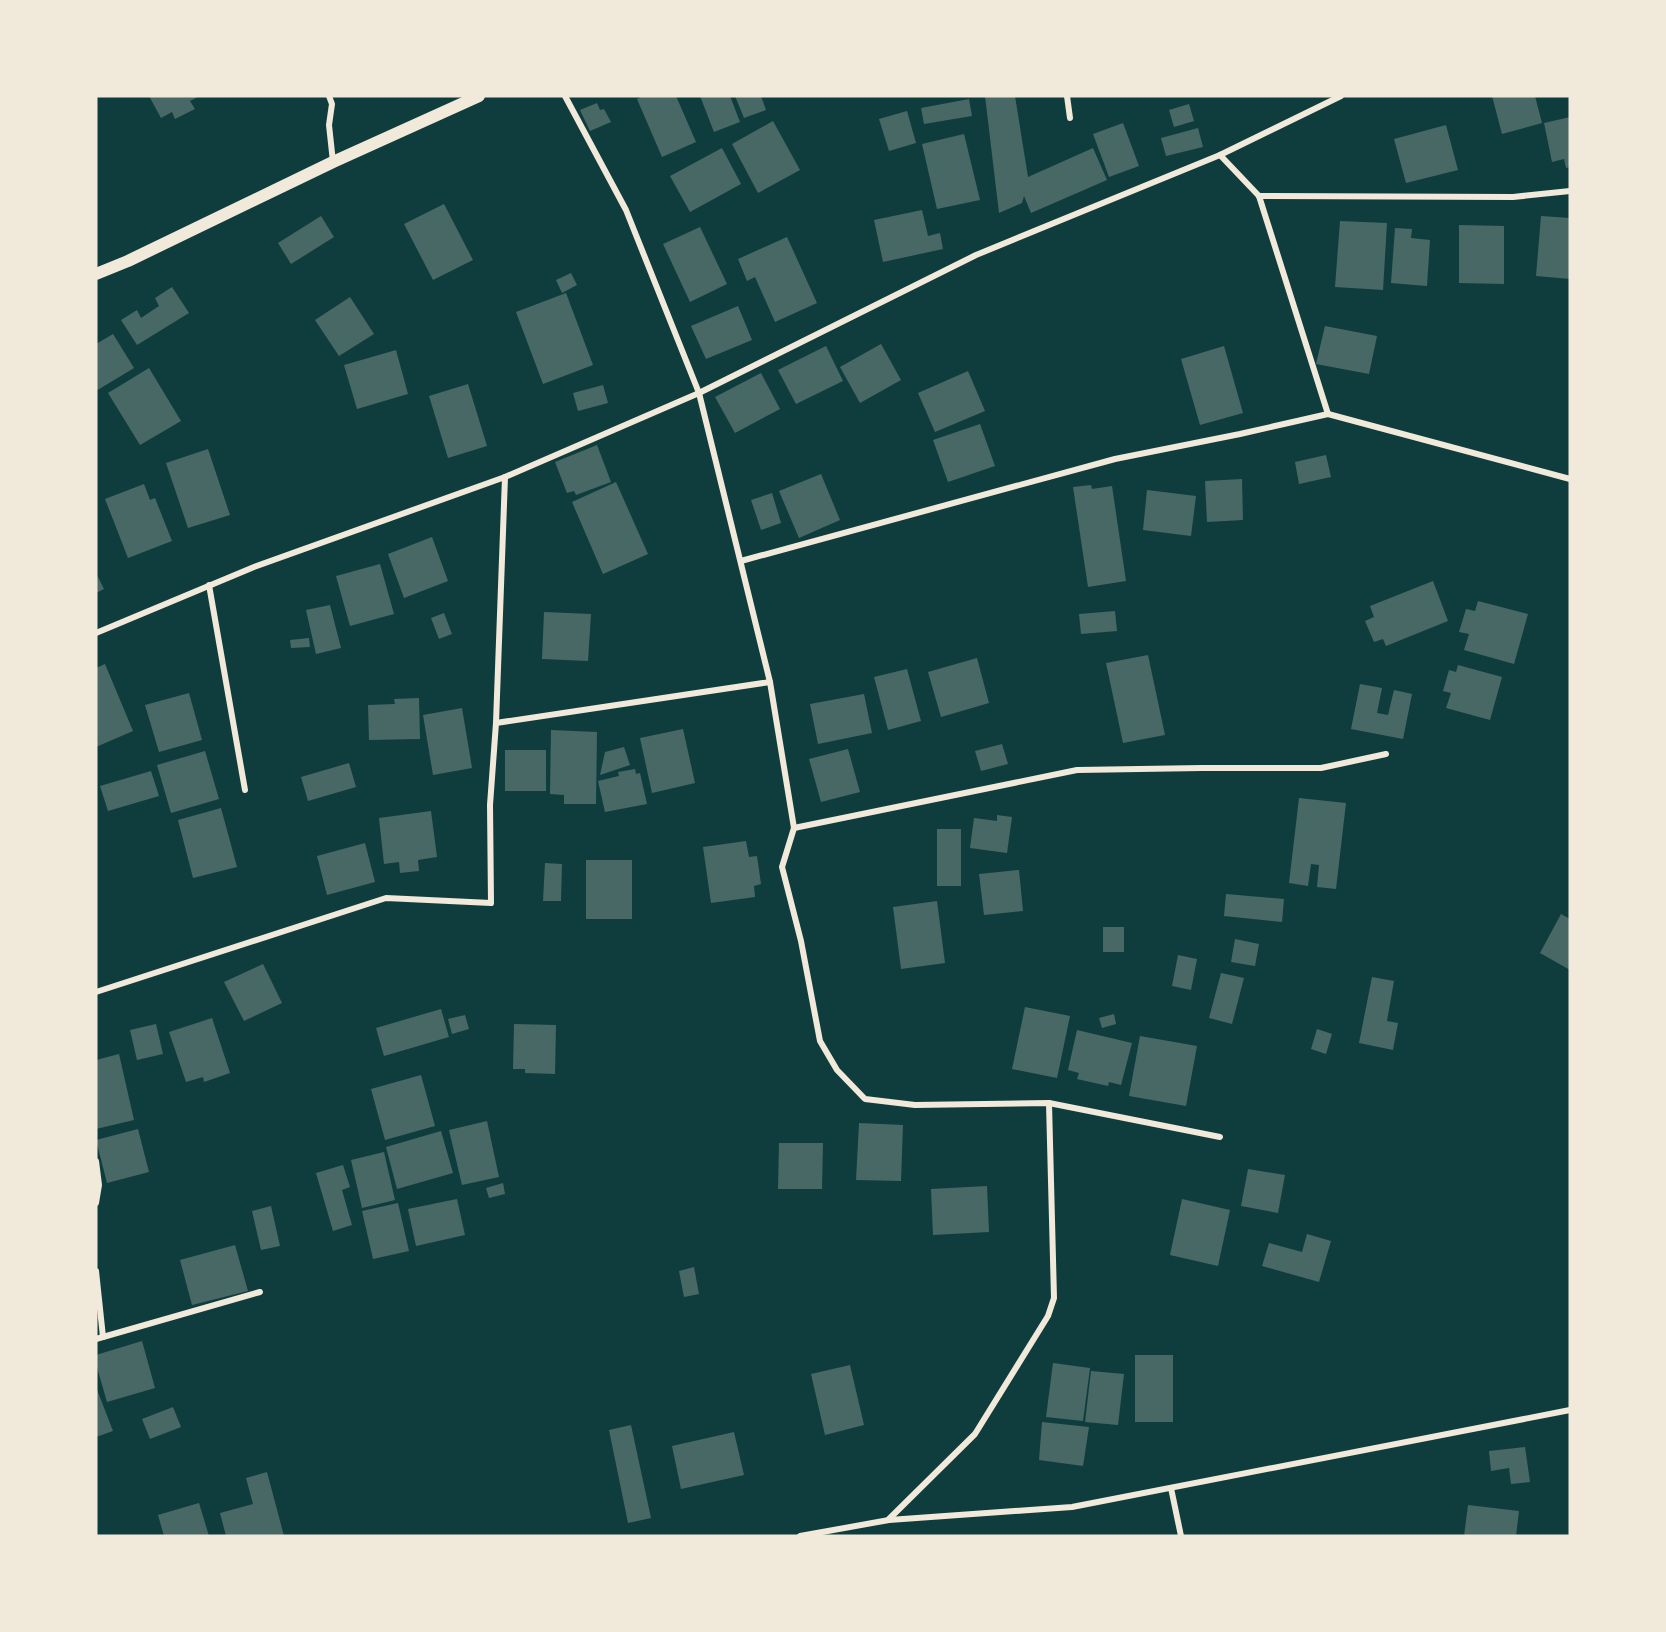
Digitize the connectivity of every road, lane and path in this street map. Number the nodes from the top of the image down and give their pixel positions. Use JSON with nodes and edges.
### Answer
{"nodes":[{"id":1,"x":329,"y":96,"type":"edge"},
{"id":2,"x":479,"y":96,"type":"edge"},
{"id":3,"x":566,"y":96,"type":"edge"},
{"id":4,"x":1067,"y":96,"type":"edge"},
{"id":5,"x":1341,"y":96,"type":"edge"},
{"id":6,"x":1070,"y":118,"type":"dead end"},
{"id":7,"x":1220,"y":155,"type":"junction"},
{"id":8,"x":333,"y":162,"type":"junction"},
{"id":9,"x":1570,"y":191,"type":"edge"},
{"id":10,"x":1258,"y":196,"type":"junction"},
{"id":11,"x":96,"y":274,"type":"edge"},
{"id":12,"x":699,"y":393,"type":"junction"},
{"id":13,"x":1328,"y":414,"type":"junction"},
{"id":14,"x":505,"y":477,"type":"junction"},
{"id":15,"x":1570,"y":479,"type":"edge"},
{"id":16,"x":741,"y":561,"type":"junction"},
{"id":17,"x":209,"y":585,"type":"junction"},
{"id":18,"x":96,"y":633,"type":"edge"},
{"id":19,"x":770,"y":682,"type":"junction"},
{"id":20,"x":496,"y":723,"type":"junction"},
{"id":21,"x":1386,"y":754,"type":"dead end"},
{"id":22,"x":245,"y":790,"type":"dead end"},
{"id":23,"x":794,"y":828,"type":"junction"},
{"id":24,"x":96,"y":992,"type":"edge"},
{"id":25,"x":1049,"y":1103,"type":"junction"},
{"id":26,"x":1220,"y":1137,"type":"dead end"},
{"id":27,"x":96,"y":1161,"type":"edge"},
{"id":28,"x":96,"y":1203,"type":"edge"},
{"id":29,"x":96,"y":1271,"type":"edge"},
{"id":30,"x":260,"y":1292,"type":"dead end"},
{"id":31,"x":100,"y":1337,"type":"edge"},
{"id":32,"x":1570,"y":1410,"type":"edge"},
{"id":33,"x":1171,"y":1488,"type":"junction"},
{"id":34,"x":889,"y":1520,"type":"junction"},
{"id":35,"x":800,"y":1536,"type":"edge"},
{"id":36,"x":1181,"y":1536,"type":"edge"}],
"edges":[{"from":1,"to":8,"type":"street"},
{"from":2,"to":8,"type":"main road"},
{"from":3,"to":12,"type":"street"},
{"from":4,"to":6,"type":"street"},
{"from":5,"to":7,"type":"street"},
{"from":7,"to":10,"type":"street"},
{"from":7,"to":12,"type":"street"},
{"from":8,"to":11,"type":"main road"},
{"from":9,"to":10,"type":"street"},
{"from":10,"to":13,"type":"street"},
{"from":12,"to":14,"type":"street"},
{"from":12,"to":16,"type":"street"},
{"from":13,"to":15,"type":"street"},
{"from":13,"to":16,"type":"street"},
{"from":14,"to":17,"type":"street"},
{"from":14,"to":20,"type":"street"},
{"from":16,"to":19,"type":"street"},
{"from":17,"to":18,"type":"street"},
{"from":17,"to":22,"type":"street"},
{"from":19,"to":20,"type":"street"},
{"from":19,"to":23,"type":"street"},
{"from":20,"to":24,"type":"street"},
{"from":21,"to":23,"type":"street"},
{"from":23,"to":25,"type":"street"},
{"from":25,"to":26,"type":"street"},
{"from":25,"to":34,"type":"street"},
{"from":27,"to":28,"type":"street"},
{"from":29,"to":31,"type":"street"},
{"from":30,"to":31,"type":"street"},
{"from":32,"to":33,"type":"street"},
{"from":33,"to":34,"type":"street"},
{"from":33,"to":36,"type":"street"},
{"from":34,"to":35,"type":"street"}]}
